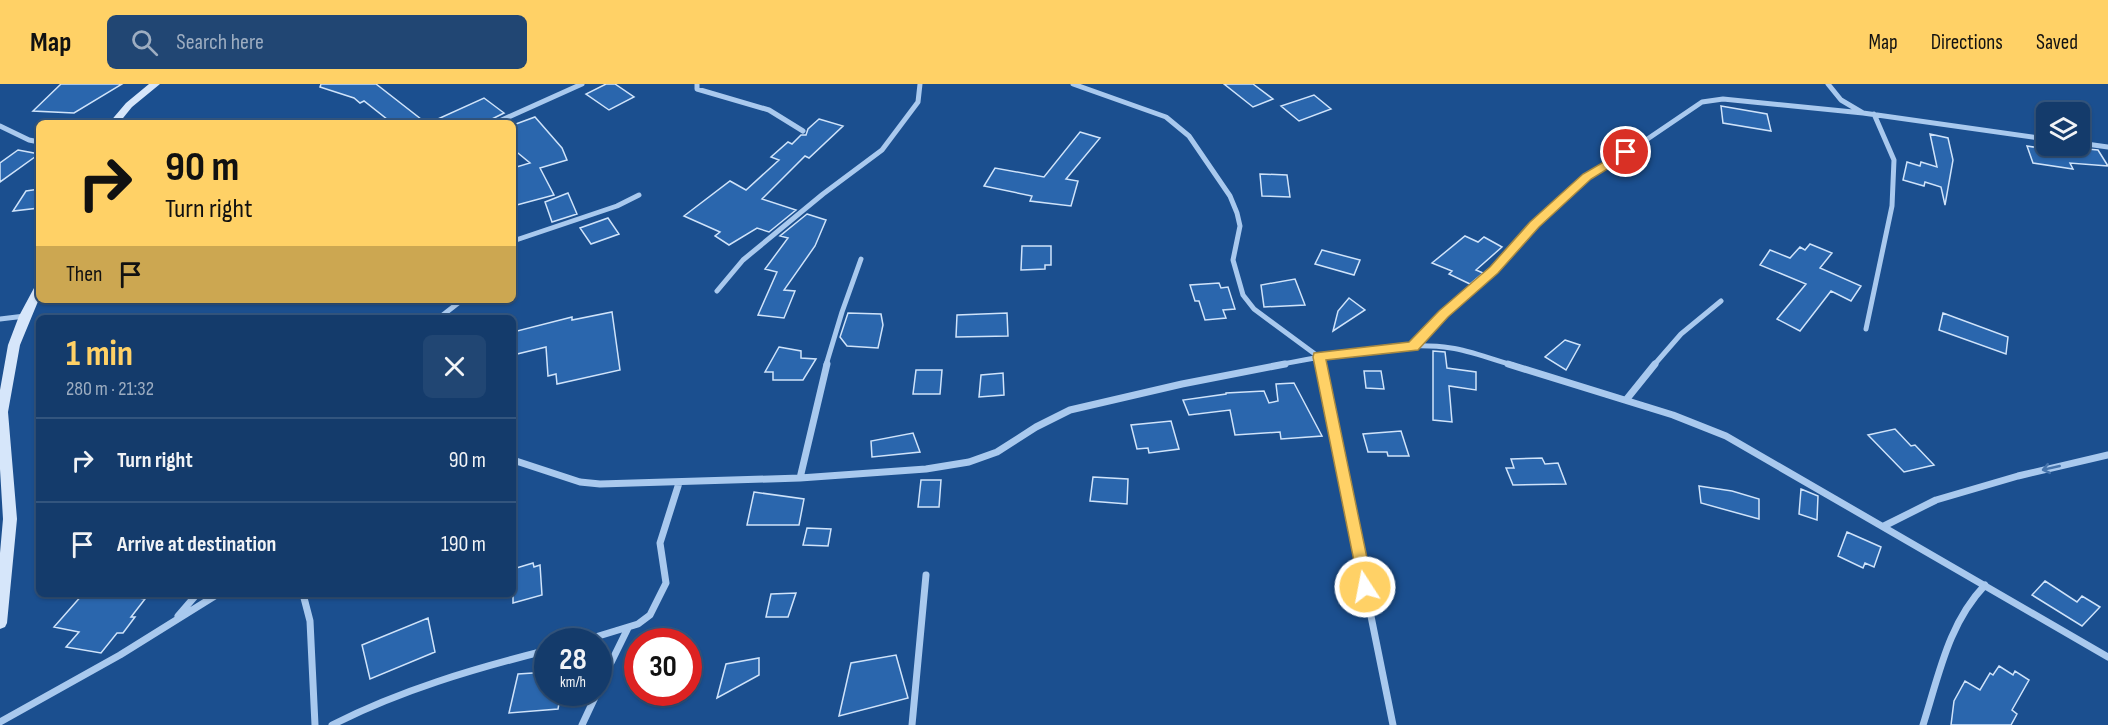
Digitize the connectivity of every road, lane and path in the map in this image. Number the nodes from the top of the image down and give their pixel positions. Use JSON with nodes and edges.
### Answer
{"nodes":[{"id":1,"x":155,"y":84,"type":"edge"},
{"id":2,"x":582,"y":84,"type":"edge"},
{"id":3,"x":697,"y":84,"type":"edge"},
{"id":4,"x":920,"y":84,"type":"edge"},
{"id":5,"x":1073,"y":84,"type":"edge"},
{"id":6,"x":1828,"y":84,"type":"edge"},
{"id":7,"x":1863,"y":113,"type":"junction"},
{"id":8,"x":1874,"y":114,"type":"junction"},
{"id":9,"x":116,"y":120,"type":"edge"},
{"id":10,"x":502,"y":120,"type":"edge"},
{"id":11,"x":0,"y":126,"type":"edge"},
{"id":12,"x":803,"y":131,"type":"dead end"},
{"id":13,"x":2036,"y":138,"type":"edge"},
{"id":14,"x":36,"y":141,"type":"edge"},
{"id":15,"x":2090,"y":145,"type":"edge"},
{"id":16,"x":2108,"y":147,"type":"edge"},
{"id":17,"x":639,"y":195,"type":"dead end"},
{"id":18,"x":516,"y":240,"type":"edge"},
{"id":19,"x":861,"y":259,"type":"dead end"},
{"id":20,"x":717,"y":291,"type":"dead end"},
{"id":21,"x":36,"y":294,"type":"edge"},
{"id":22,"x":1720,"y":301,"type":"dead end"},
{"id":23,"x":458,"y":303,"type":"edge"},
{"id":24,"x":443,"y":315,"type":"edge"},
{"id":25,"x":25,"y":316,"type":"junction"},
{"id":26,"x":0,"y":319,"type":"edge"},
{"id":27,"x":1866,"y":329,"type":"dead end"},
{"id":28,"x":1413,"y":346,"type":"junction"},
{"id":29,"x":1319,"y":357,"type":"junction"},
{"id":30,"x":1626,"y":400,"type":"junction"},
{"id":31,"x":1,"y":412,"type":"edge"},
{"id":32,"x":2108,"y":455,"type":"edge"},
{"id":33,"x":516,"y":461,"type":"edge"},
{"id":34,"x":800,"y":478,"type":"junction"},
{"id":35,"x":679,"y":483,"type":"junction"},
{"id":36,"x":1884,"y":526,"type":"junction"},
{"id":37,"x":4,"y":545,"type":"edge"},
{"id":38,"x":926,"y":575,"type":"dead end"},
{"id":39,"x":1985,"y":585,"type":"junction"},
{"id":40,"x":194,"y":597,"type":"edge"},
{"id":41,"x":213,"y":597,"type":"edge"},
{"id":42,"x":304,"y":597,"type":"edge"},
{"id":43,"x":173,"y":622,"type":"junction"},
{"id":44,"x":0,"y":623,"type":"edge"},
{"id":45,"x":628,"y":628,"type":"edge"},
{"id":46,"x":624,"y":636,"type":"edge"},
{"id":47,"x":534,"y":654,"type":"edge"},
{"id":48,"x":2108,"y":657,"type":"edge"},
{"id":49,"x":612,"y":662,"type":"edge"},
{"id":50,"x":591,"y":706,"type":"edge"},
{"id":51,"x":0,"y":722,"type":"edge"},
{"id":52,"x":315,"y":725,"type":"edge"},
{"id":53,"x":332,"y":725,"type":"edge"},
{"id":54,"x":582,"y":725,"type":"edge"},
{"id":55,"x":912,"y":725,"type":"edge"},
{"id":56,"x":1393,"y":725,"type":"edge"},
{"id":57,"x":1923,"y":725,"type":"edge"}],
"edges":[{"from":1,"to":9,"type":"street"},
{"from":2,"to":10,"type":"street"},
{"from":3,"to":12,"type":"street"},
{"from":4,"to":20,"type":"street"},
{"from":5,"to":29,"type":"street"},
{"from":6,"to":7,"type":"street"},
{"from":7,"to":8,"type":"street"},
{"from":7,"to":28,"type":"street"},
{"from":8,"to":13,"type":"street"},
{"from":8,"to":27,"type":"street"},
{"from":11,"to":14,"type":"street"},
{"from":15,"to":16,"type":"street"},
{"from":17,"to":18,"type":"street"},
{"from":19,"to":34,"type":"street"},
{"from":21,"to":25,"type":"street"},
{"from":22,"to":30,"type":"street"},
{"from":23,"to":24,"type":"street"},
{"from":25,"to":26,"type":"street"},
{"from":25,"to":31,"type":"street"},
{"from":28,"to":29,"type":"street"},
{"from":28,"to":30,"type":"street"},
{"from":29,"to":34,"type":"street"},
{"from":29,"to":56,"type":"street"},
{"from":30,"to":36,"type":"street"},
{"from":31,"to":37,"type":"street"},
{"from":32,"to":36,"type":"street","one_way":true},
{"from":33,"to":35,"type":"street"},
{"from":34,"to":35,"type":"street"},
{"from":35,"to":45,"type":"street"},
{"from":36,"to":39,"type":"street"},
{"from":37,"to":44,"type":"street"},
{"from":38,"to":55,"type":"street"},
{"from":39,"to":48,"type":"street"},
{"from":39,"to":57,"type":"street"},
{"from":40,"to":43,"type":"street"},
{"from":41,"to":43,"type":"street"},
{"from":42,"to":52,"type":"street"},
{"from":43,"to":51,"type":"street"},
{"from":46,"to":49,"type":"street"},
{"from":47,"to":53,"type":"street"},
{"from":50,"to":54,"type":"street"}]}
